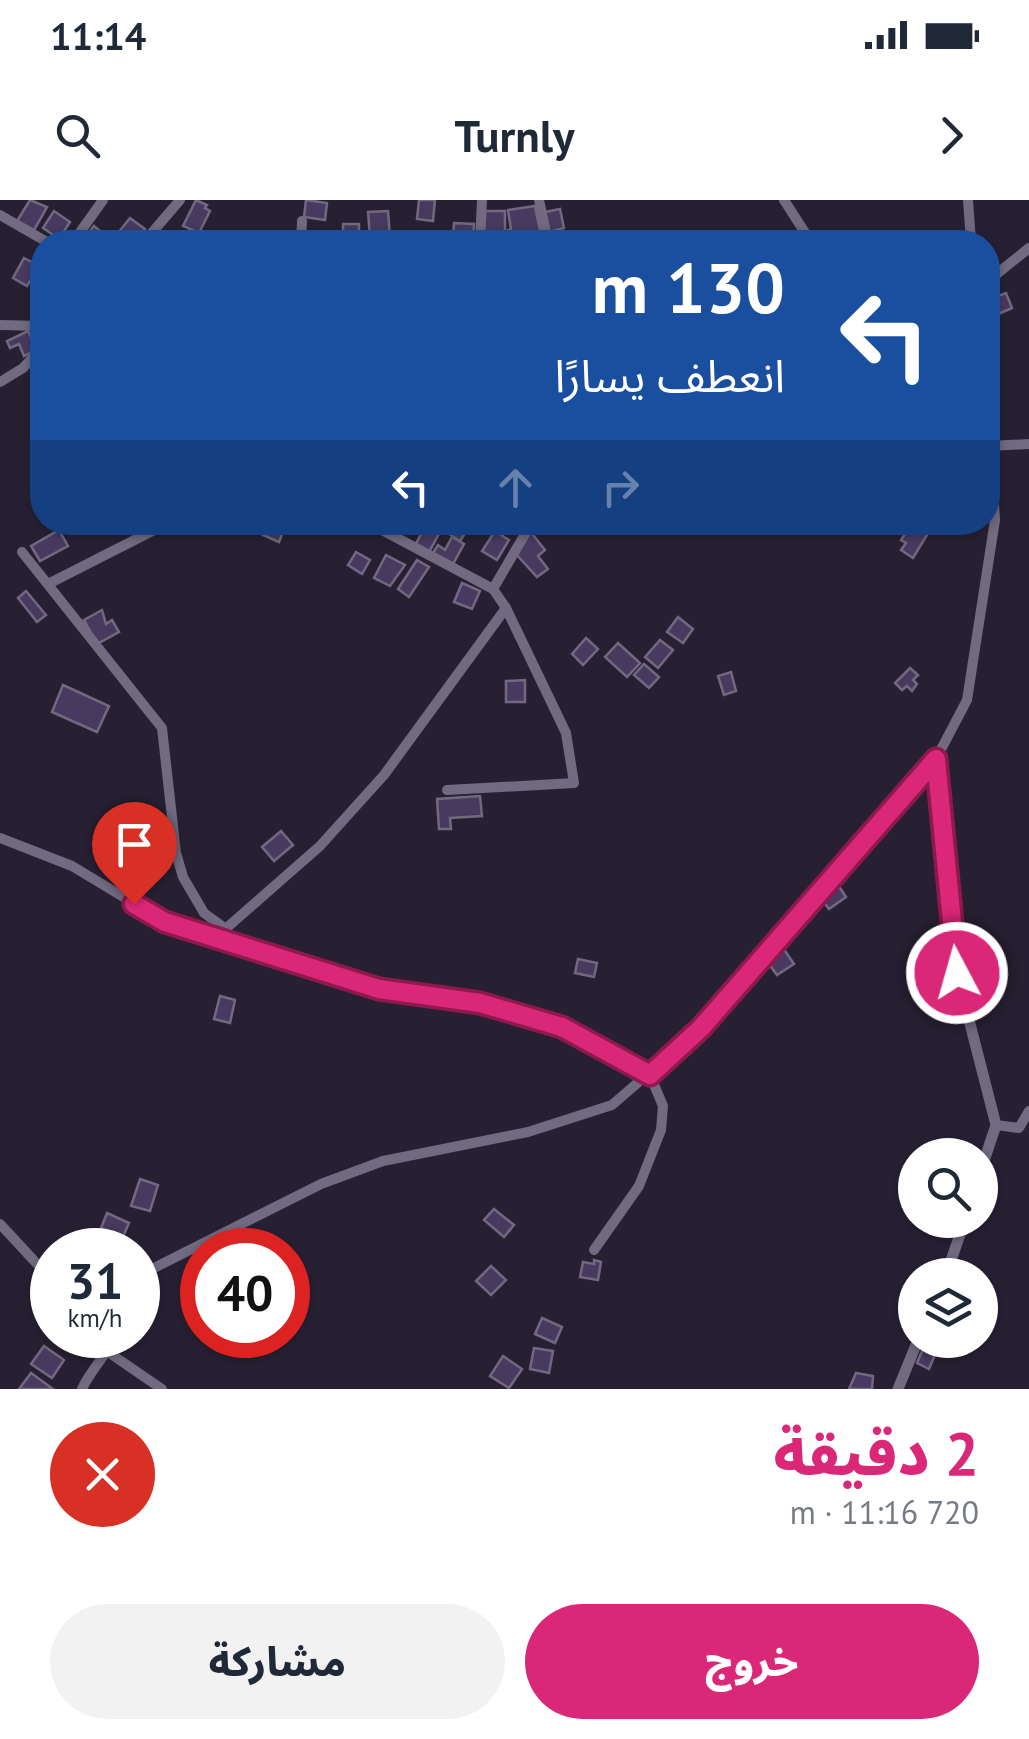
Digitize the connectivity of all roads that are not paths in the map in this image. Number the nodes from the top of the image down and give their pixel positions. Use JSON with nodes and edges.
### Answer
{"nodes":[{"id":1,"x":103,"y":200,"type":"edge"},
{"id":2,"x":180,"y":200,"type":"edge"},
{"id":3,"x":482,"y":200,"type":"edge"},
{"id":4,"x":539,"y":200,"type":"edge"},
{"id":5,"x":784,"y":200,"type":"edge"},
{"id":6,"x":968,"y":200,"type":"edge"},
{"id":7,"x":0,"y":215,"type":"edge"},
{"id":8,"x":302,"y":221,"type":"dead end"},
{"id":9,"x":82,"y":230,"type":"edge"},
{"id":10,"x":154,"y":230,"type":"edge"},
{"id":11,"x":302,"y":230,"type":"edge"},
{"id":12,"x":481,"y":230,"type":"edge"},
{"id":13,"x":545,"y":230,"type":"edge"},
{"id":14,"x":803,"y":230,"type":"edge"},
{"id":15,"x":970,"y":230,"type":"edge"},
{"id":16,"x":30,"y":232,"type":"edge"},
{"id":17,"x":1029,"y":248,"type":"edge"},
{"id":18,"x":1000,"y":271,"type":"edge"},
{"id":19,"x":0,"y":325,"type":"edge"},
{"id":20,"x":30,"y":326,"type":"edge"},
{"id":21,"x":30,"y":361,"type":"edge"},
{"id":22,"x":0,"y":382,"type":"edge"},
{"id":23,"x":1029,"y":444,"type":"edge"},
{"id":24,"x":1000,"y":445,"type":"edge"},
{"id":25,"x":144,"y":535,"type":"edge"},
{"id":26,"x":391,"y":535,"type":"edge"},
{"id":27,"x":524,"y":535,"type":"edge"},
{"id":28,"x":994,"y":535,"type":"edge"},
{"id":29,"x":22,"y":552,"type":"dead end"},
{"id":30,"x":48,"y":584,"type":"junction"},
{"id":31,"x":492,"y":589,"type":"junction"},
{"id":32,"x":506,"y":608,"type":"junction"},
{"id":33,"x":936,"y":759,"type":"junction"},
{"id":34,"x":446,"y":790,"type":"dead end"},
{"id":35,"x":0,"y":838,"type":"edge"},
{"id":36,"x":226,"y":928,"type":"junction"},
{"id":37,"x":214,"y":938,"type":"junction"},
{"id":38,"x":650,"y":1075,"type":"junction"},
{"id":39,"x":1029,"y":1110,"type":"edge"},
{"id":40,"x":996,"y":1125,"type":"junction"},
{"id":41,"x":992,"y":1138,"type":"edge"},
{"id":42,"x":0,"y":1224,"type":"edge"},
{"id":43,"x":594,"y":1250,"type":"dead end"},
{"id":44,"x":30,"y":1256,"type":"edge"},
{"id":45,"x":160,"y":1265,"type":"edge"},
{"id":46,"x":103,"y":1358,"type":"edge"},
{"id":47,"x":117,"y":1358,"type":"edge"},
{"id":48,"x":911,"y":1358,"type":"edge"},
{"id":49,"x":82,"y":1389,"type":"edge"},
{"id":50,"x":162,"y":1389,"type":"edge"},
{"id":51,"x":898,"y":1389,"type":"edge"}],
"edges":[{"from":1,"to":9,"type":"street"},
{"from":2,"to":10,"type":"street"},
{"from":3,"to":12,"type":"street"},
{"from":4,"to":13,"type":"street"},
{"from":5,"to":14,"type":"street"},
{"from":6,"to":15,"type":"street"},
{"from":7,"to":16,"type":"street"},
{"from":8,"to":11,"type":"street"},
{"from":17,"to":18,"type":"street"},
{"from":19,"to":20,"type":"street"},
{"from":21,"to":22,"type":"street"},
{"from":23,"to":24,"type":"street"},
{"from":25,"to":30,"type":"street"},
{"from":26,"to":31,"type":"street"},
{"from":27,"to":31,"type":"street"},
{"from":28,"to":33,"type":"street"},
{"from":29,"to":30,"type":"street"},
{"from":30,"to":36,"type":"street"},
{"from":31,"to":32,"type":"street"},
{"from":32,"to":34,"type":"street"},
{"from":32,"to":36,"type":"street"},
{"from":33,"to":38,"type":"street"},
{"from":33,"to":40,"type":"street"},
{"from":35,"to":37,"type":"street"},
{"from":36,"to":37,"type":"street"},
{"from":37,"to":38,"type":"street"},
{"from":38,"to":43,"type":"street"},
{"from":38,"to":45,"type":"street"},
{"from":39,"to":40,"type":"street"},
{"from":40,"to":41,"type":"street"},
{"from":42,"to":44,"type":"street"},
{"from":46,"to":49,"type":"street"},
{"from":47,"to":50,"type":"street"},
{"from":48,"to":51,"type":"street"}]}
